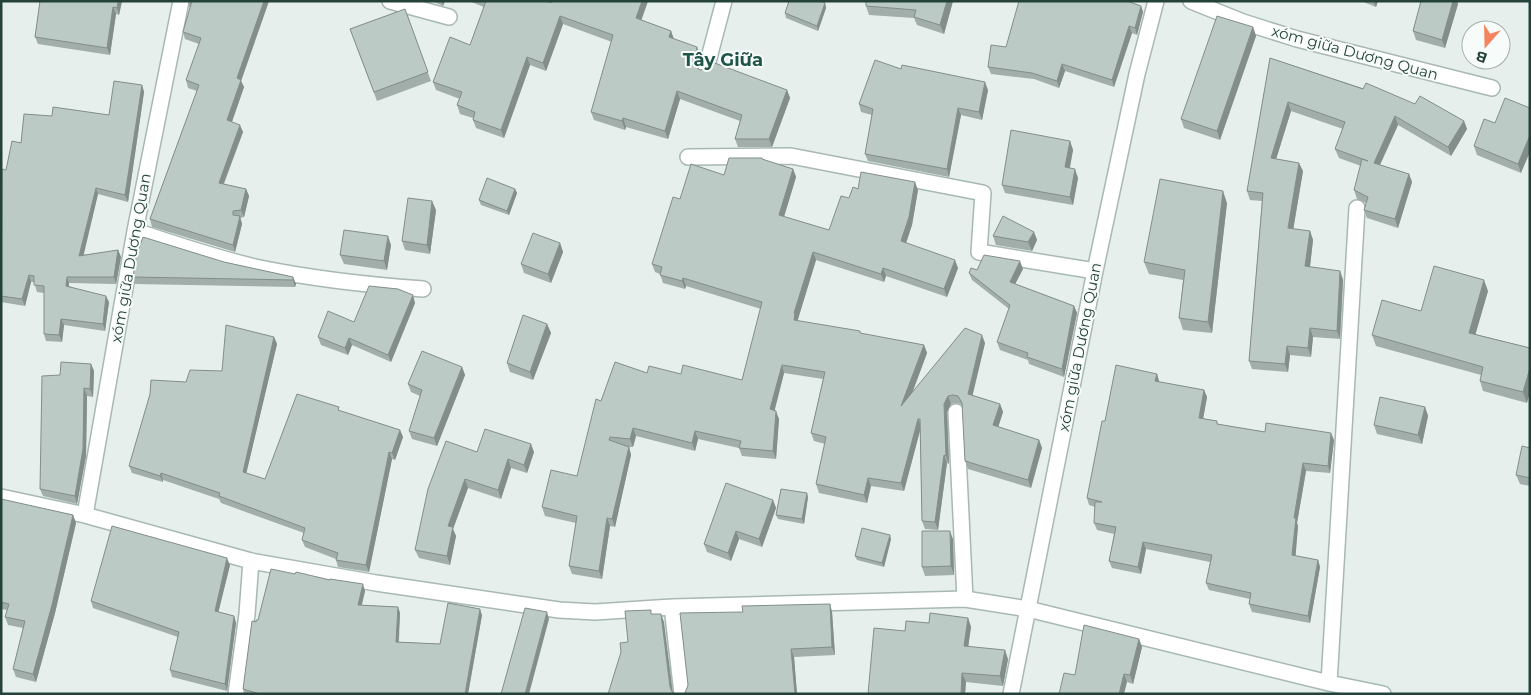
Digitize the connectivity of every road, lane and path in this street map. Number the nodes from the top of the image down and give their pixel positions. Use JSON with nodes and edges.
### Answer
{"nodes":[{"id":1,"x":181,"y":1,"type":"edge"},
{"id":2,"x":390,"y":1,"type":"edge"},
{"id":3,"x":724,"y":1,"type":"edge"},
{"id":4,"x":1156,"y":1,"type":"edge"},
{"id":5,"x":1191,"y":1,"type":"edge"},
{"id":6,"x":449,"y":17,"type":"dead end"},
{"id":7,"x":706,"y":69,"type":"edge"},
{"id":8,"x":1492,"y":88,"type":"dead end"},
{"id":9,"x":688,"y":157,"type":"dead end"},
{"id":10,"x":1357,"y":208,"type":"dead end"},
{"id":11,"x":135,"y":231,"type":"junction"},
{"id":12,"x":1095,"y":271,"type":"junction"},
{"id":13,"x":423,"y":289,"type":"dead end"},
{"id":14,"x":956,"y":412,"type":"dead end"},
{"id":15,"x":1,"y":497,"type":"edge"},
{"id":16,"x":86,"y":515,"type":"junction"},
{"id":17,"x":251,"y":561,"type":"junction"},
{"id":18,"x":964,"y":599,"type":"junction"},
{"id":19,"x":672,"y":607,"type":"junction"},
{"id":20,"x":1028,"y":609,"type":"junction"},
{"id":21,"x":1329,"y":683,"type":"junction"},
{"id":22,"x":236,"y":694,"type":"edge"},
{"id":23,"x":682,"y":694,"type":"edge"},
{"id":24,"x":1011,"y":694,"type":"edge"},
{"id":25,"x":1383,"y":694,"type":"edge"}],
"edges":[{"from":1,"to":11,"type":"street","name":"xóm giữa Dương Quan"},
{"from":2,"to":6,"type":"street"},
{"from":3,"to":7,"type":"street"},
{"from":4,"to":12,"type":"street","name":"xóm giữa Dương Quan"},
{"from":5,"to":8,"type":"street","name":"xóm giữa Dương Quan"},
{"from":9,"to":12,"type":"street"},
{"from":10,"to":21,"type":"street"},
{"from":11,"to":13,"type":"street"},
{"from":11,"to":16,"type":"street","name":"xóm giữa Dương Quan"},
{"from":12,"to":20,"type":"street","name":"xóm giữa Dương Quan"},
{"from":14,"to":18,"type":"street"},
{"from":15,"to":16,"type":"street"},
{"from":16,"to":17,"type":"street"},
{"from":17,"to":19,"type":"street"},
{"from":17,"to":22,"type":"street"},
{"from":18,"to":19,"type":"street"},
{"from":18,"to":20,"type":"street"},
{"from":19,"to":23,"type":"street"},
{"from":20,"to":21,"type":"street"},
{"from":20,"to":24,"type":"street","name":"xóm giữa Dương Quan"},
{"from":21,"to":25,"type":"street"}]}
